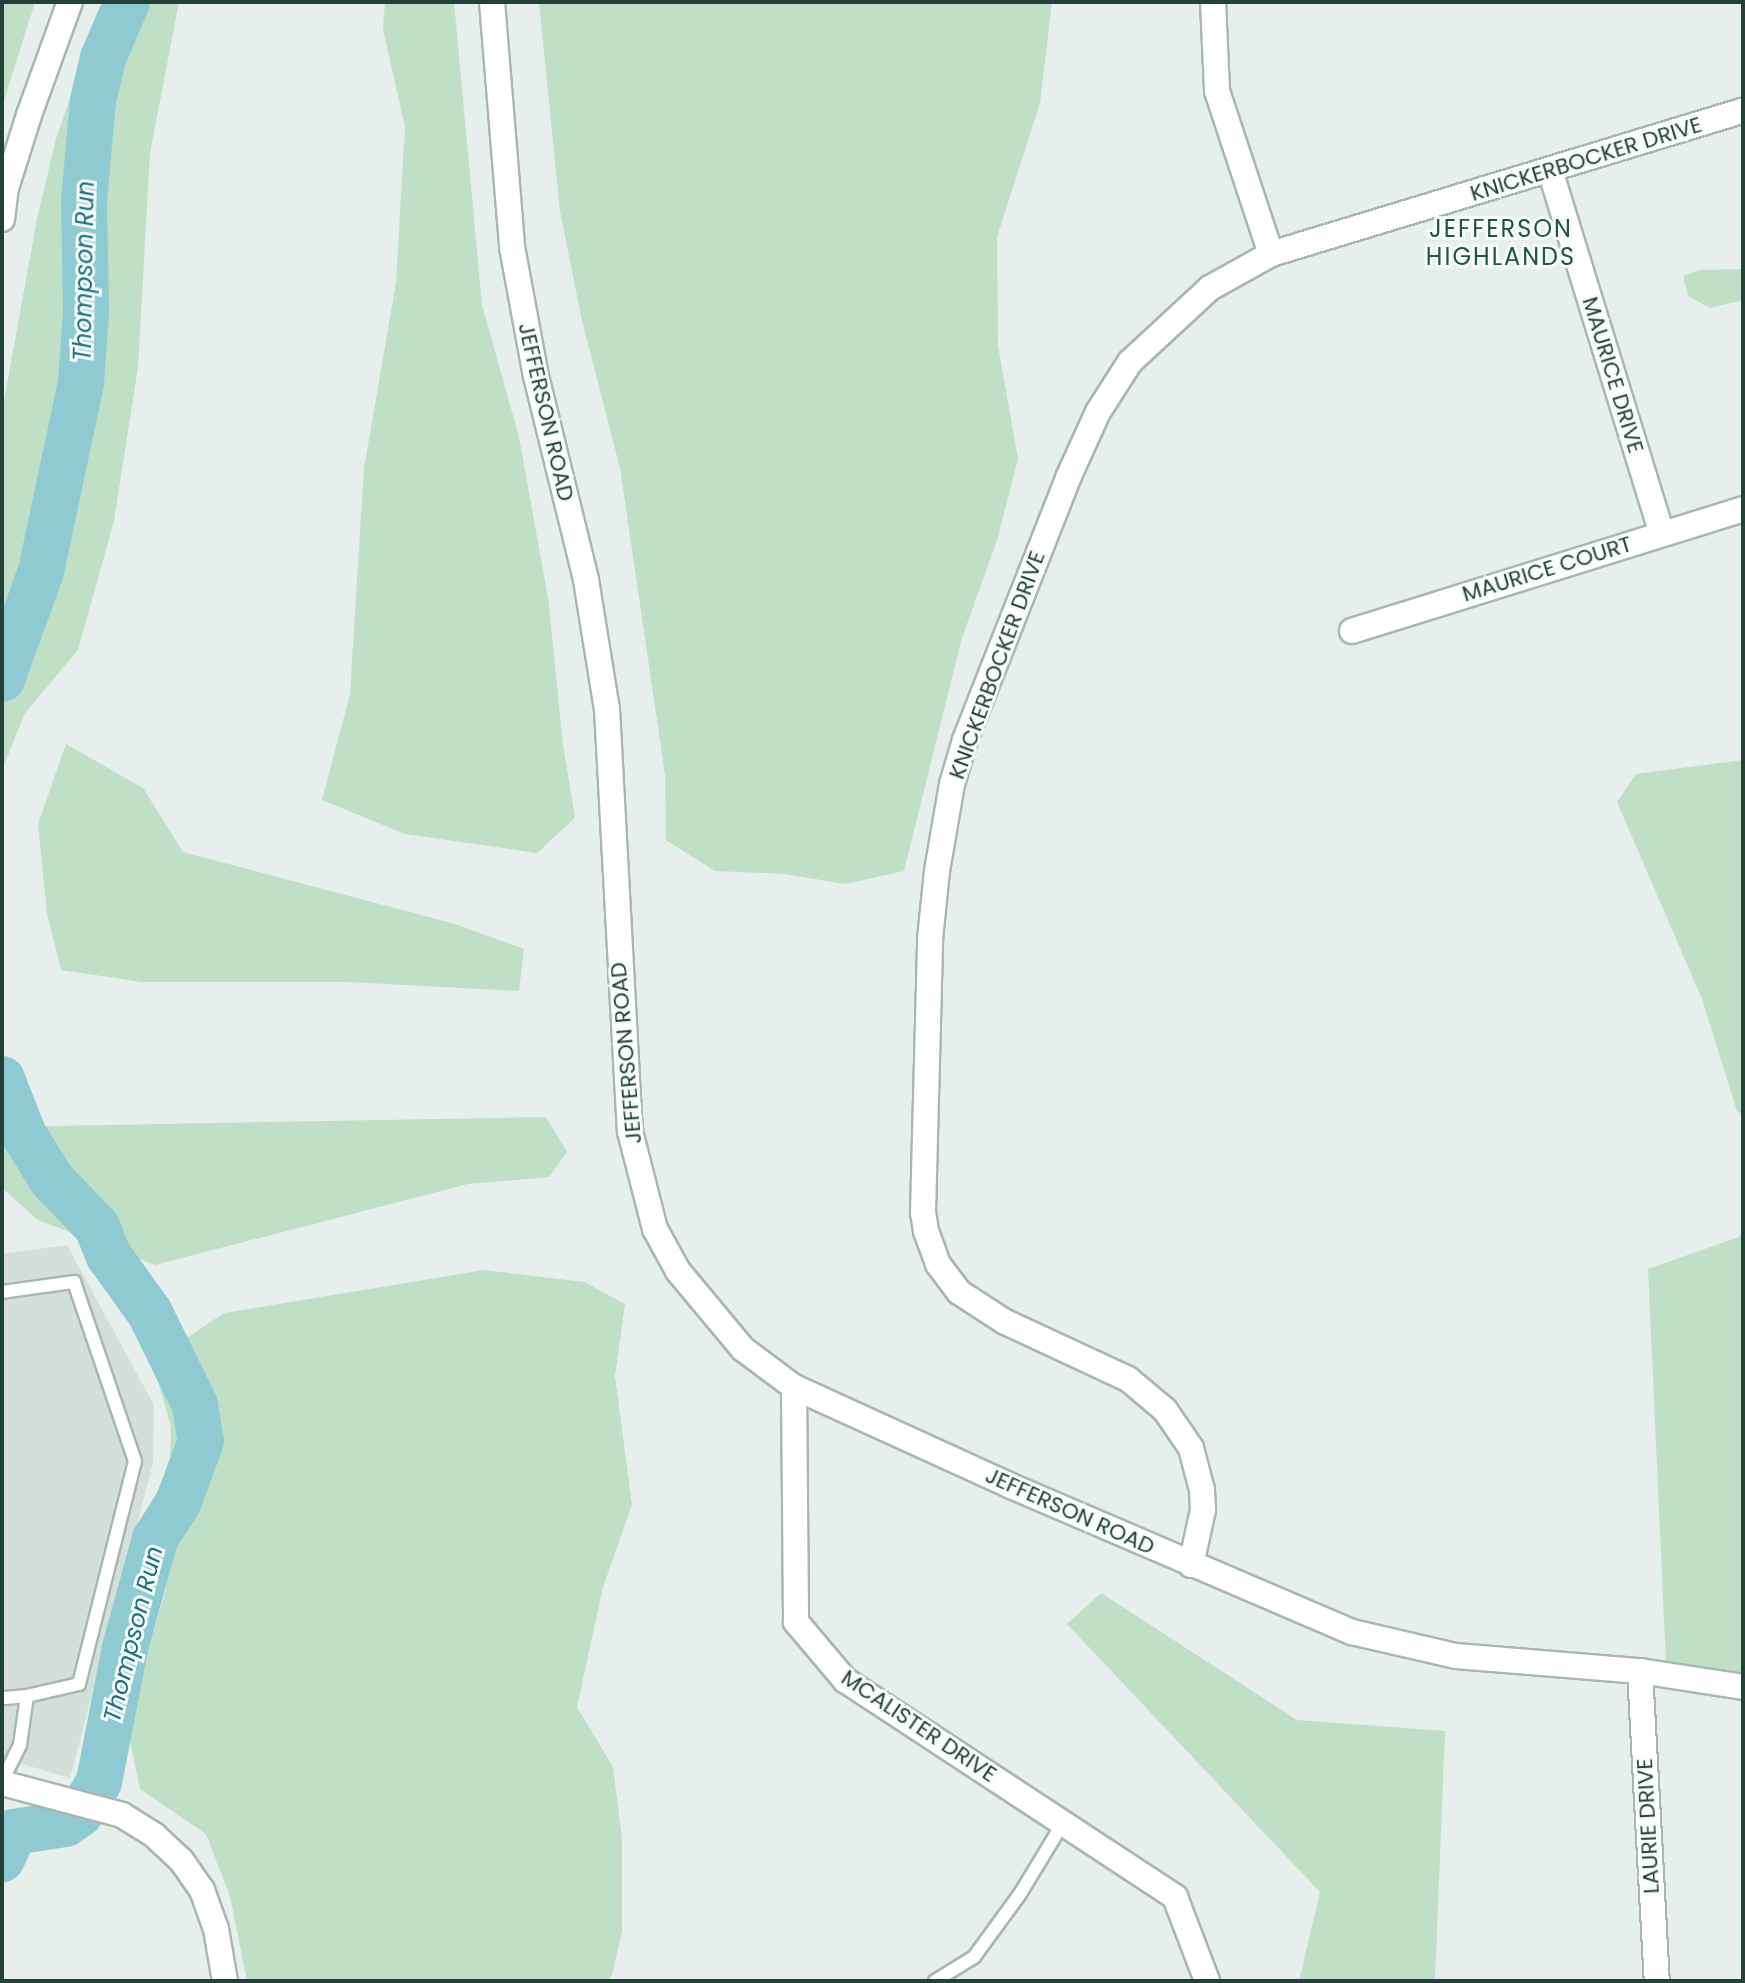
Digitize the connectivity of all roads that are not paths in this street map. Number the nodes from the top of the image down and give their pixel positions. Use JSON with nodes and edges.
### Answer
{"nodes":[{"id":1,"x":70,"y":2,"type":"edge"},
{"id":2,"x":492,"y":2,"type":"edge"},
{"id":3,"x":1213,"y":2,"type":"edge"},
{"id":4,"x":1743,"y":111,"type":"edge"},
{"id":5,"x":1550,"y":170,"type":"junction"},
{"id":6,"x":2,"y":219,"type":"edge"},
{"id":7,"x":1271,"y":254,"type":"junction"},
{"id":8,"x":1743,"y":509,"type":"edge"},
{"id":9,"x":1662,"y":533,"type":"junction"},
{"id":10,"x":1352,"y":631,"type":"dead end"},
{"id":11,"x":2,"y":1292,"type":"edge"},
{"id":12,"x":794,"y":1387,"type":"junction"},
{"id":13,"x":1191,"y":1565,"type":"junction"},
{"id":14,"x":1640,"y":1671,"type":"junction"},
{"id":15,"x":1743,"y":1687,"type":"edge"},
{"id":16,"x":27,"y":1696,"type":"junction"},
{"id":17,"x":2,"y":1698,"type":"edge"},
{"id":18,"x":2,"y":1782,"type":"edge"},
{"id":19,"x":1063,"y":1823,"type":"junction"},
{"id":20,"x":225,"y":1981,"type":"edge"},
{"id":21,"x":935,"y":1981,"type":"edge"},
{"id":22,"x":1207,"y":1981,"type":"edge"},
{"id":23,"x":1657,"y":1981,"type":"edge"}],
"edges":[{"from":1,"to":6,"type":"street"},
{"from":2,"to":12,"type":"street","name":"JEFFERSON ROAD"},
{"from":3,"to":7,"type":"street"},
{"from":4,"to":5,"type":"street","name":"KNICKERBOCKER DRIVE"},
{"from":5,"to":7,"type":"street","name":"KNICKERBOCKER DRIVE"},
{"from":5,"to":9,"type":"street","name":"MAURICE DRIVE"},
{"from":7,"to":13,"type":"street","name":"KNICKERBOCKER DRIVE"},
{"from":8,"to":9,"type":"street","name":"MAURICE COURT"},
{"from":9,"to":10,"type":"street","name":"MAURICE COURT"},
{"from":11,"to":16,"type":"lane"},
{"from":12,"to":13,"type":"street","name":"JEFFERSON ROAD"},
{"from":12,"to":19,"type":"street","name":"MCALISTER DRIVE"},
{"from":13,"to":14,"type":"street","name":"JEFFERSON ROAD"},
{"from":14,"to":15,"type":"street","name":"JEFFERSON ROAD"},
{"from":14,"to":23,"type":"street","name":"LAURIE DRIVE"},
{"from":16,"to":17,"type":"lane"},
{"from":16,"to":18,"type":"lane"},
{"from":18,"to":20,"type":"street"},
{"from":19,"to":21,"type":"lane"},
{"from":19,"to":22,"type":"street","name":"MCALISTER DRIVE"}]}
